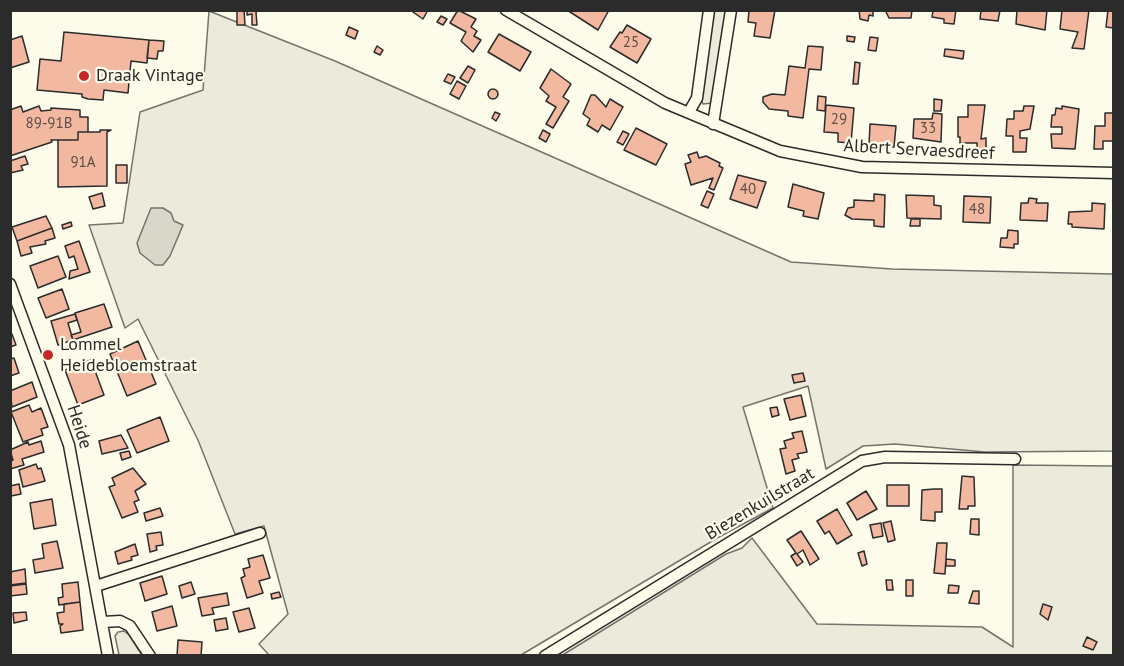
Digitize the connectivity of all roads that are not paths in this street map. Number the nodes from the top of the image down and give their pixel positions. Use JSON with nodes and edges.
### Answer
{"nodes":[{"id":1,"x":506,"y":10,"type":"edge"},
{"id":2,"x":709,"y":10,"type":"edge"},
{"id":3,"x":730,"y":10,"type":"edge"},
{"id":4,"x":689,"y":112,"type":"junction"},
{"id":5,"x":713,"y":124,"type":"junction"},
{"id":6,"x":1113,"y":173,"type":"edge"},
{"id":7,"x":10,"y":284,"type":"edge"},
{"id":8,"x":1015,"y":459,"type":"dead end"},
{"id":9,"x":260,"y":533,"type":"dead end"},
{"id":10,"x":96,"y":586,"type":"junction"},
{"id":11,"x":103,"y":621,"type":"junction"},
{"id":12,"x":108,"y":656,"type":"edge"},
{"id":13,"x":150,"y":656,"type":"edge"},
{"id":14,"x":545,"y":656,"type":"edge"}],
"edges":[{"from":1,"to":4,"type":"street","name":"Albert Servaesdreef"},
{"from":2,"to":4,"type":"street"},
{"from":3,"to":5,"type":"street"},
{"from":4,"to":5,"type":"street","name":"Albert Servaesdreef"},
{"from":5,"to":6,"type":"street","name":"Albert Servaesdreef"},
{"from":7,"to":10,"type":"street","name":"Heide"},
{"from":8,"to":14,"type":"street","name":"Biezenkuilstraat"},
{"from":9,"to":10,"type":"street"},
{"from":10,"to":11,"type":"street","name":"Heide"},
{"from":11,"to":12,"type":"street","name":"Heide"},
{"from":11,"to":13,"type":"street"}]}
